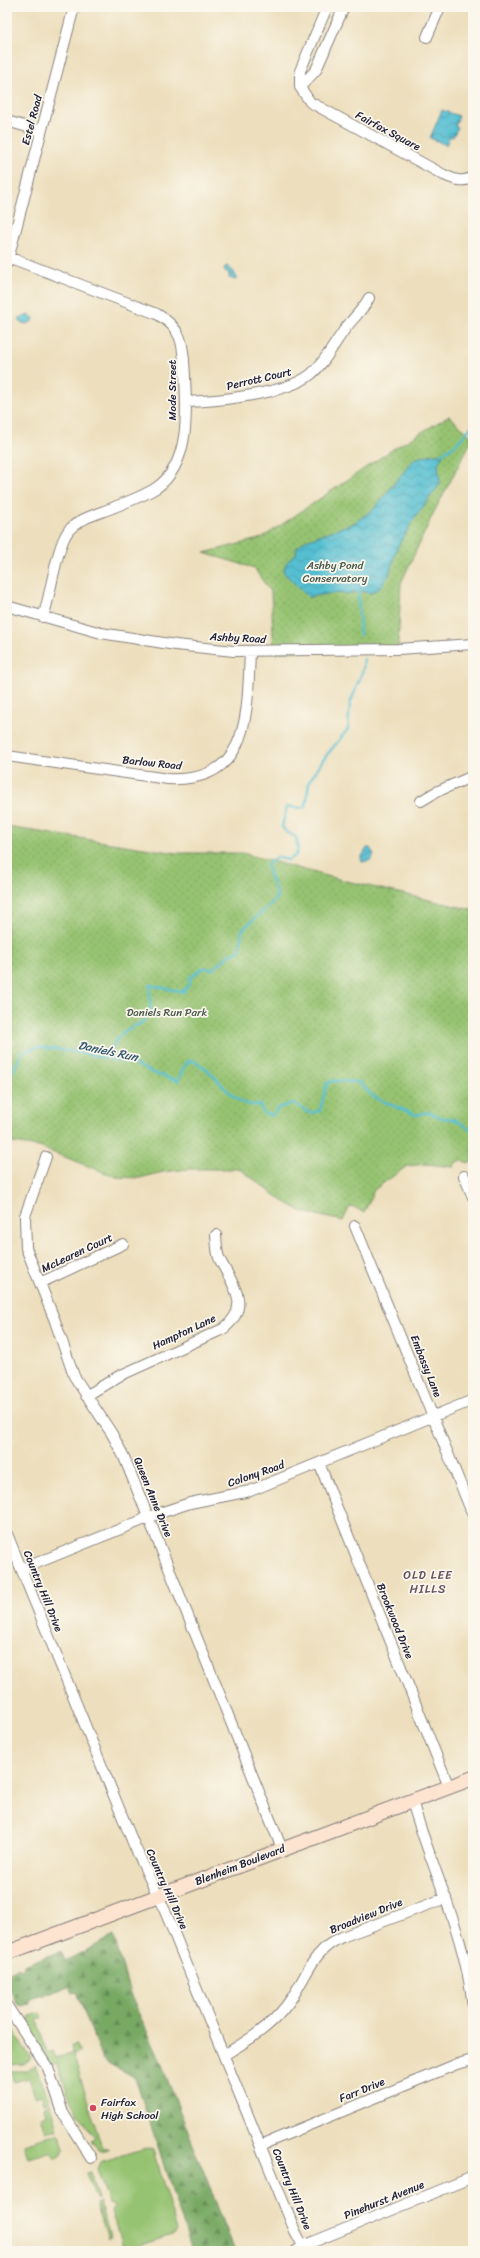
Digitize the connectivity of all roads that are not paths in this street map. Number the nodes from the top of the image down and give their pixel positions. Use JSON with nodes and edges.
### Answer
{"nodes":[{"id":1,"x":74,"y":7,"type":"edge"},
{"id":2,"x":327,"y":7,"type":"edge"},
{"id":3,"x":344,"y":7,"type":"edge"},
{"id":4,"x":440,"y":7,"type":"edge"},
{"id":5,"x":427,"y":37,"type":"dead end"},
{"id":6,"x":300,"y":87,"type":"junction"},
{"id":7,"x":7,"y":121,"type":"edge"},
{"id":8,"x":41,"y":130,"type":"junction"},
{"id":9,"x":473,"y":176,"type":"edge"},
{"id":10,"x":8,"y":260,"type":"edge"},
{"id":11,"x":369,"y":298,"type":"dead end"},
{"id":12,"x":186,"y":402,"type":"junction"},
{"id":13,"x":7,"y":606,"type":"edge"},
{"id":14,"x":43,"y":617,"type":"junction"},
{"id":15,"x":473,"y":644,"type":"edge"},
{"id":16,"x":250,"y":652,"type":"junction"},
{"id":17,"x":7,"y":756,"type":"edge"},
{"id":18,"x":473,"y":776,"type":"edge"},
{"id":19,"x":421,"y":801,"type":"dead end"},
{"id":20,"x":46,"y":1157,"type":"dead end"},
{"id":21,"x":464,"y":1176,"type":"dead end"},
{"id":22,"x":473,"y":1198,"type":"edge"},
{"id":23,"x":355,"y":1226,"type":"dead end"},
{"id":24,"x":216,"y":1235,"type":"dead end"},
{"id":25,"x":123,"y":1244,"type":"dead end"},
{"id":26,"x":40,"y":1283,"type":"junction"},
{"id":27,"x":86,"y":1396,"type":"junction"},
{"id":28,"x":473,"y":1400,"type":"edge"},
{"id":29,"x":433,"y":1417,"type":"junction"},
{"id":30,"x":319,"y":1464,"type":"junction"},
{"id":31,"x":473,"y":1514,"type":"edge"},
{"id":32,"x":148,"y":1518,"type":"junction"},
{"id":33,"x":7,"y":1534,"type":"edge"},
{"id":34,"x":22,"y":1569,"type":"junction"},
{"id":35,"x":473,"y":1778,"type":"edge"},
{"id":36,"x":449,"y":1787,"type":"junction"},
{"id":37,"x":412,"y":1801,"type":"junction"},
{"id":38,"x":282,"y":1849,"type":"junction"},
{"id":39,"x":158,"y":1896,"type":"junction"},
{"id":40,"x":446,"y":1898,"type":"junction"},
{"id":41,"x":7,"y":1952,"type":"edge"},
{"id":42,"x":7,"y":2006,"type":"edge"},
{"id":43,"x":473,"y":2006,"type":"edge"},
{"id":44,"x":224,"y":2055,"type":"junction"},
{"id":45,"x":473,"y":2060,"type":"edge"},
{"id":46,"x":261,"y":2145,"type":"junction"},
{"id":47,"x":91,"y":2158,"type":"dead end"},
{"id":48,"x":473,"y":2177,"type":"edge"},
{"id":49,"x":300,"y":2248,"type":"edge"}],
"edges":[{"from":1,"to":8,"type":"street","name":"Estel Road"},
{"from":2,"to":6,"type":"street"},
{"from":3,"to":6,"type":"street"},
{"from":4,"to":5,"type":"street"},
{"from":6,"to":9,"type":"street","name":"Fairfax Square"},
{"from":7,"to":8,"type":"street"},
{"from":8,"to":10,"type":"street","name":"Estel Road"},
{"from":10,"to":12,"type":"street","name":"Mode Street"},
{"from":11,"to":12,"type":"street","name":"Perrott Court"},
{"from":12,"to":14,"type":"street","name":"Mode Street"},
{"from":13,"to":14,"type":"street","name":"Ashby Road"},
{"from":14,"to":16,"type":"street","name":"Ashby Road"},
{"from":15,"to":16,"type":"street","name":"Ashby Road"},
{"from":16,"to":17,"type":"street","name":"Barlow Road"},
{"from":18,"to":19,"type":"street"},
{"from":20,"to":26,"type":"street","name":"Queen Anne Drive"},
{"from":21,"to":22,"type":"street"},
{"from":23,"to":29,"type":"street","name":"Embassy Lane"},
{"from":24,"to":27,"type":"street","name":"Hampton Lane"},
{"from":25,"to":26,"type":"street","name":"McLearen Court"},
{"from":26,"to":27,"type":"street","name":"Queen Anne Drive"},
{"from":27,"to":32,"type":"street","name":"Queen Anne Drive"},
{"from":28,"to":29,"type":"street","name":"Colony Road"},
{"from":29,"to":30,"type":"street","name":"Colony Road"},
{"from":29,"to":31,"type":"street","name":"Embassy Lane"},
{"from":30,"to":32,"type":"street","name":"Colony Road"},
{"from":30,"to":36,"type":"street","name":"Brookwood Drive"},
{"from":32,"to":34,"type":"street","name":"Colony Road"},
{"from":32,"to":38,"type":"street","name":"Queen Anne Drive"},
{"from":33,"to":34,"type":"street","name":"Country Hill Drive"},
{"from":34,"to":39,"type":"street","name":"Country Hill Drive"},
{"from":35,"to":36,"type":"main road","name":"Blenheim Boulevard"},
{"from":36,"to":37,"type":"main road","name":"Blenheim Boulevard"},
{"from":37,"to":38,"type":"main road","name":"Blenheim Boulevard"},
{"from":37,"to":40,"type":"street"},
{"from":38,"to":39,"type":"main road","name":"Blenheim Boulevard"},
{"from":39,"to":41,"type":"main road","name":"Blenheim Boulevard"},
{"from":39,"to":44,"type":"street","name":"Country Hill Drive"},
{"from":40,"to":43,"type":"street"},
{"from":40,"to":44,"type":"street","name":"Broadview Drive"},
{"from":42,"to":47,"type":"street"},
{"from":44,"to":46,"type":"street","name":"Country Hill Drive"},
{"from":45,"to":46,"type":"street","name":"Farr Drive"},
{"from":46,"to":49,"type":"street","name":"Country Hill Drive"},
{"from":48,"to":49,"type":"street","name":"Pinehurst Avenue"}]}
